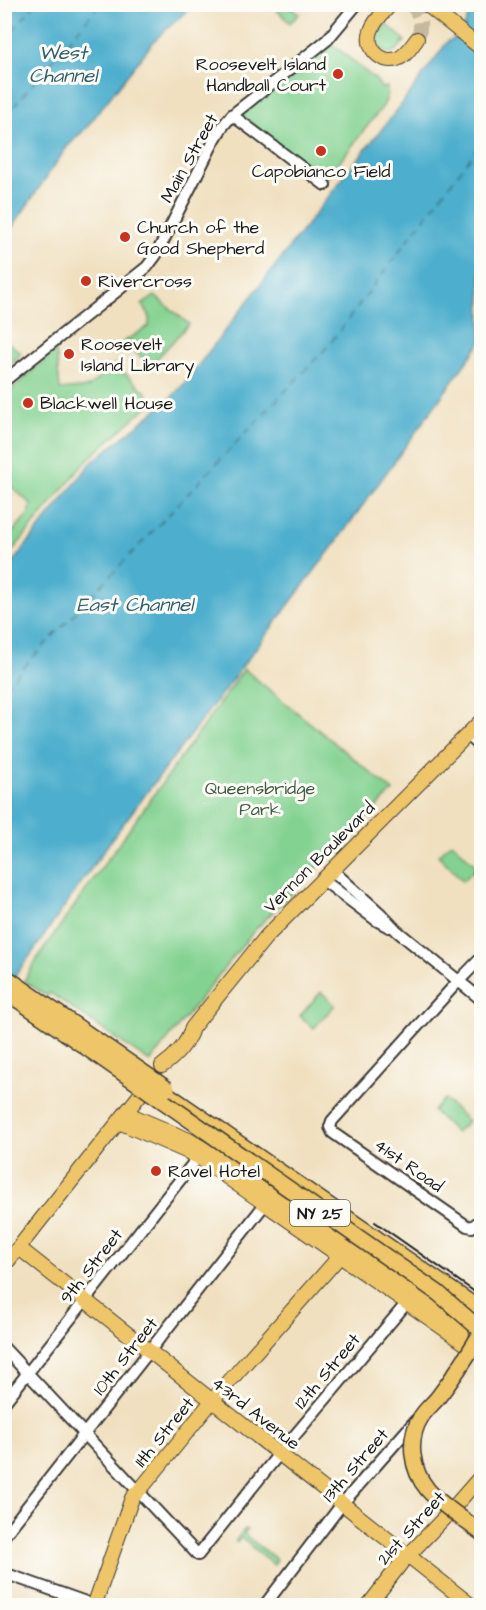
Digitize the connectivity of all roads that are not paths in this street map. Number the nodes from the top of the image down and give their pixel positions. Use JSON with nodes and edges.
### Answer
{"nodes":[{"id":1,"x":357,"y":4,"type":"edge"},
{"id":2,"x":391,"y":4,"type":"edge"},
{"id":3,"x":426,"y":4,"type":"edge"},
{"id":4,"x":417,"y":39,"type":"dead end"},
{"id":5,"x":482,"y":48,"type":"edge"},
{"id":6,"x":232,"y":115,"type":"junction"},
{"id":7,"x":325,"y":185,"type":"dead end"},
{"id":8,"x":4,"y":381,"type":"edge"},
{"id":9,"x":482,"y":720,"type":"edge"},
{"id":10,"x":467,"y":734,"type":"junction"},
{"id":11,"x":482,"y":748,"type":"edge"},
{"id":12,"x":328,"y":875,"type":"junction"},
{"id":13,"x":482,"y":957,"type":"edge"},
{"id":14,"x":4,"y":976,"type":"edge"},
{"id":15,"x":4,"y":981,"type":"edge"},
{"id":16,"x":458,"y":981,"type":"junction"},
{"id":17,"x":4,"y":993,"type":"edge"},
{"id":18,"x":482,"y":1000,"type":"edge"},
{"id":19,"x":166,"y":1090,"type":"junction"},
{"id":20,"x":122,"y":1117,"type":"junction"},
{"id":21,"x":201,"y":1153,"type":"junction"},
{"id":22,"x":268,"y":1200,"type":"junction"},
{"id":23,"x":482,"y":1219,"type":"edge"},
{"id":24,"x":19,"y":1248,"type":"junction"},
{"id":25,"x":343,"y":1252,"type":"junction"},
{"id":26,"x":4,"y":1266,"type":"edge"},
{"id":27,"x":460,"y":1297,"type":"junction"},
{"id":28,"x":410,"y":1298,"type":"junction"},
{"id":29,"x":85,"y":1301,"type":"junction"},
{"id":30,"x":482,"y":1309,"type":"edge"},
{"id":31,"x":482,"y":1316,"type":"edge"},
{"id":32,"x":480,"y":1341,"type":"edge"},
{"id":33,"x":4,"y":1348,"type":"edge"},
{"id":34,"x":150,"y":1352,"type":"junction"},
{"id":35,"x":28,"y":1373,"type":"junction"},
{"id":36,"x":212,"y":1401,"type":"junction"},
{"id":37,"x":4,"y":1403,"type":"edge"},
{"id":38,"x":85,"y":1434,"type":"junction"},
{"id":39,"x":279,"y":1454,"type":"junction"},
{"id":40,"x":482,"y":1475,"type":"edge"},
{"id":41,"x":138,"y":1491,"type":"junction"},
{"id":42,"x":342,"y":1504,"type":"junction"},
{"id":43,"x":455,"y":1507,"type":"junction"},
{"id":44,"x":482,"y":1528,"type":"edge"},
{"id":45,"x":482,"y":1533,"type":"edge"},
{"id":46,"x":4,"y":1536,"type":"edge"},
{"id":47,"x":409,"y":1556,"type":"junction"},
{"id":48,"x":4,"y":1573,"type":"edge"},
{"id":49,"x":95,"y":1605,"type":"edge"},
{"id":50,"x":264,"y":1605,"type":"edge"},
{"id":51,"x":368,"y":1605,"type":"edge"},
{"id":52,"x":472,"y":1605,"type":"edge"}],
"edges":[{"from":1,"to":6,"type":"street","name":"Main Street"},
{"from":2,"to":4,"type":"main road"},
{"from":3,"to":5,"type":"main road"},
{"from":6,"to":7,"type":"street"},
{"from":6,"to":8,"type":"street","name":"Main Street"},
{"from":9,"to":10,"type":"main road","name":"Vernon Boulevard"},
{"from":10,"to":11,"type":"street"},
{"from":10,"to":12,"type":"main road","name":"Vernon Boulevard"},
{"from":12,"to":16,"type":"street"},
{"from":12,"to":20,"type":"main road","name":"Vernon Boulevard"},
{"from":13,"to":16,"type":"street"},
{"from":14,"to":19,"type":"highway","number":"NY 25","bridge":true},
{"from":15,"to":19,"type":"highway","bridge":true},
{"from":16,"to":18,"type":"street"},
{"from":16,"to":23,"type":"street","name":"41st Road"},
{"from":17,"to":32,"type":"highway","number":"NY 25","bridge":true},
{"from":19,"to":27,"type":"highway"},
{"from":19,"to":30,"type":"highway","number":"NY 25"},
{"from":20,"to":21,"type":"main road"},
{"from":20,"to":24,"type":"main road","name":"Vernon Boulevard"},
{"from":21,"to":22,"type":"main road"},
{"from":21,"to":29,"type":"street","name":"9th Street"},
{"from":22,"to":25,"type":"main road"},
{"from":22,"to":34,"type":"street","name":"10th Street"},
{"from":24,"to":26,"type":"main road","name":"Vernon Boulevard"},
{"from":24,"to":29,"type":"main road","name":"43rd Avenue"},
{"from":25,"to":28,"type":"main road"},
{"from":25,"to":32,"type":"highway"},
{"from":25,"to":36,"type":"main road","name":"11th Street"},
{"from":27,"to":30,"type":"highway"},
{"from":27,"to":31,"type":"highway"},
{"from":28,"to":32,"type":"main road"},
{"from":28,"to":39,"type":"street","name":"12th Street"},
{"from":29,"to":34,"type":"main road","name":"43rd Avenue"},
{"from":29,"to":35,"type":"street","name":"9th Street"},
{"from":32,"to":42,"type":"street","name":"13th Street"},
{"from":32,"to":45,"type":"highway","bridge":true},
{"from":33,"to":35,"type":"street"},
{"from":34,"to":36,"type":"main road","name":"43rd Avenue"},
{"from":34,"to":38,"type":"street","name":"10th Street"},
{"from":35,"to":37,"type":"street","name":"9th Street"},
{"from":35,"to":38,"type":"street"},
{"from":36,"to":39,"type":"main road","name":"43rd Avenue"},
{"from":36,"to":41,"type":"main road","name":"11th Street"},
{"from":38,"to":41,"type":"street"},
{"from":38,"to":46,"type":"street","name":"10th Street"},
{"from":39,"to":41,"type":"street","name":"12th Street"},
{"from":39,"to":42,"type":"main road","name":"43rd Avenue"},
{"from":40,"to":43,"type":"main road","name":"21st Street"},
{"from":41,"to":49,"type":"main road","name":"11th Street"},
{"from":42,"to":47,"type":"main road","name":"43rd Avenue"},
{"from":42,"to":50,"type":"street","name":"13th Street"},
{"from":43,"to":44,"type":"highway"},
{"from":43,"to":47,"type":"main road","name":"21st Street"},
{"from":47,"to":51,"type":"main road","name":"21st Street"},
{"from":47,"to":52,"type":"main road","name":"43rd Avenue"},
{"from":48,"to":49,"type":"street"}]}
